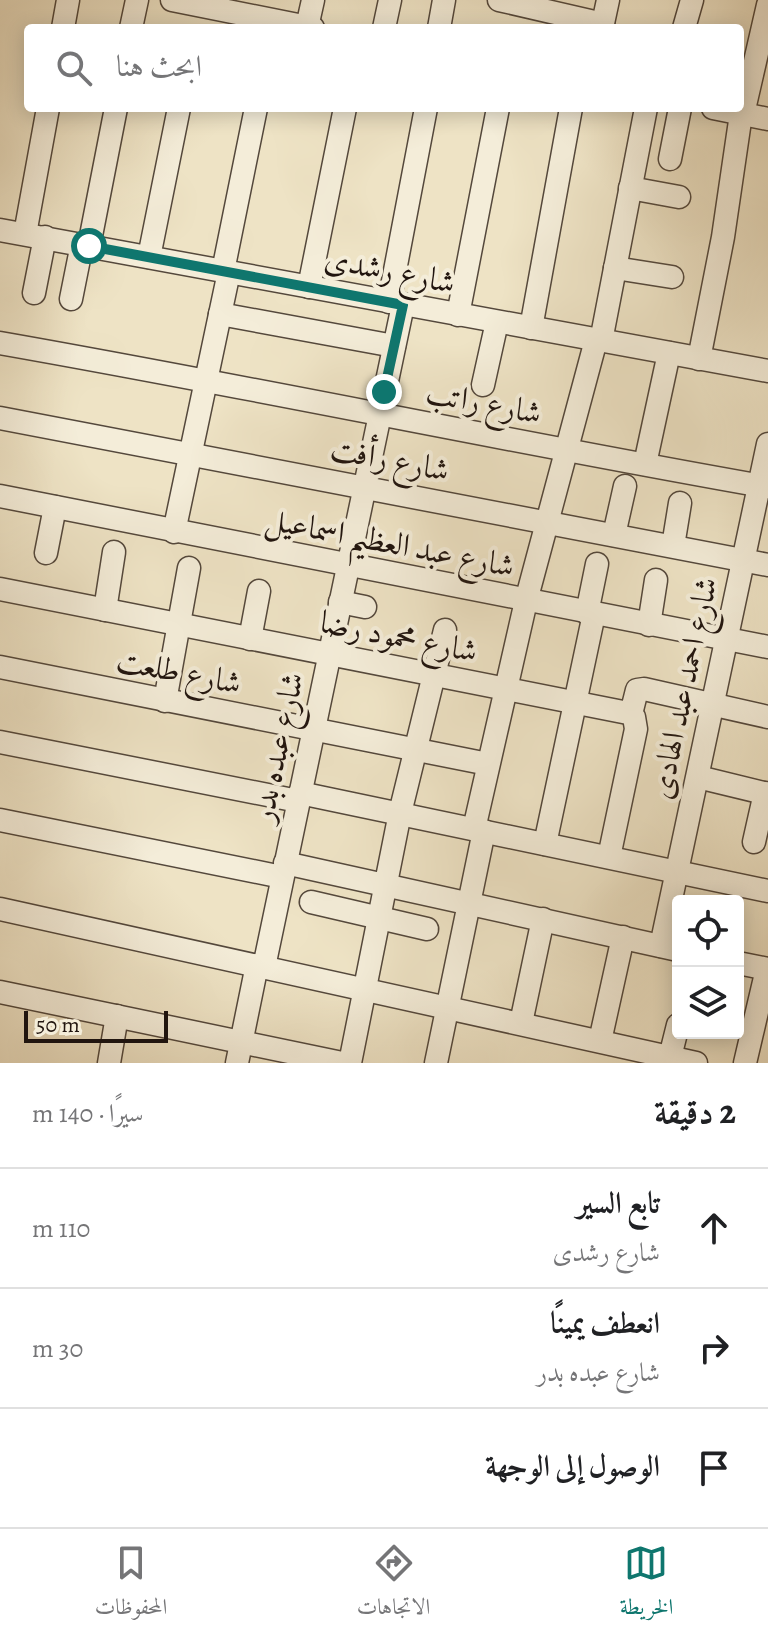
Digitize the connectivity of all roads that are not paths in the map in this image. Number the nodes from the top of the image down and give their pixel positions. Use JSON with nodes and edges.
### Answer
{"nodes":[{"id":1,"x":68,"y":0,"type":"edge"},
{"id":2,"x":137,"y":0,"type":"edge"},
{"id":3,"x":172,"y":0,"type":"edge"},
{"id":4,"x":313,"y":0,"type":"edge"},
{"id":5,"x":390,"y":0,"type":"edge"},
{"id":6,"x":444,"y":0,"type":"edge"},
{"id":7,"x":499,"y":0,"type":"edge"},
{"id":8,"x":608,"y":0,"type":"edge"},
{"id":9,"x":692,"y":0,"type":"edge"},
{"id":10,"x":768,"y":5,"type":"edge"},
{"id":11,"x":200,"y":6,"type":"junction"},
{"id":12,"x":241,"y":7,"type":"edge"},
{"id":13,"x":64,"y":24,"type":"edge"},
{"id":14,"x":132,"y":24,"type":"edge"},
{"id":15,"x":197,"y":24,"type":"edge"},
{"id":16,"x":273,"y":24,"type":"edge"},
{"id":17,"x":310,"y":24,"type":"edge"},
{"id":18,"x":385,"y":24,"type":"edge"},
{"id":19,"x":440,"y":24,"type":"edge"},
{"id":20,"x":594,"y":24,"type":"edge"},
{"id":21,"x":602,"y":24,"type":"edge"},
{"id":22,"x":685,"y":24,"type":"edge"},
{"id":23,"x":764,"y":45,"type":"edge"},
{"id":24,"x":744,"y":108,"type":"edge"},
{"id":25,"x":48,"y":112,"type":"edge"},
{"id":26,"x":115,"y":112,"type":"edge"},
{"id":27,"x":178,"y":112,"type":"edge"},
{"id":28,"x":255,"y":112,"type":"edge"},
{"id":29,"x":344,"y":112,"type":"edge"},
{"id":30,"x":425,"y":112,"type":"edge"},
{"id":31,"x":497,"y":112,"type":"edge"},
{"id":32,"x":570,"y":112,"type":"edge"},
{"id":33,"x":645,"y":112,"type":"edge"},
{"id":34,"x":679,"y":112,"type":"edge"},
{"id":35,"x":732,"y":112,"type":"edge"},
{"id":36,"x":742,"y":114,"type":"junction"},
{"id":37,"x":768,"y":119,"type":"edge"},
{"id":38,"x":670,"y":159,"type":"dead end"},
{"id":39,"x":630,"y":188,"type":"junction"},
{"id":40,"x":679,"y":197,"type":"dead end"},
{"id":41,"x":0,"y":230,"type":"edge"},
{"id":42,"x":35,"y":236,"type":"junction"},
{"id":43,"x":86,"y":245,"type":"junction"},
{"id":44,"x":149,"y":257,"type":"junction"},
{"id":45,"x":615,"y":268,"type":"junction"},
{"id":46,"x":226,"y":271,"type":"junction"},
{"id":47,"x":672,"y":277,"type":"dead end"},
{"id":48,"x":309,"y":287,"type":"junction"},
{"id":49,"x":34,"y":293,"type":"dead end"},
{"id":50,"x":71,"y":299,"type":"dead end"},
{"id":51,"x":396,"y":304,"type":"junction"},
{"id":52,"x":220,"y":314,"type":"junction"},
{"id":53,"x":458,"y":315,"type":"junction"},
{"id":54,"x":497,"y":322,"type":"junction"},
{"id":55,"x":531,"y":328,"type":"junction"},
{"id":56,"x":599,"y":341,"type":"junction"},
{"id":57,"x":0,"y":343,"type":"edge"},
{"id":58,"x":394,"y":346,"type":"junction"},
{"id":59,"x":669,"y":353,"type":"junction"},
{"id":60,"x":699,"y":359,"type":"junction"},
{"id":61,"x":768,"y":371,"type":"edge"},
{"id":62,"x":206,"y":380,"type":"junction"},
{"id":63,"x":483,"y":385,"type":"dead end"},
{"id":64,"x":379,"y":415,"type":"junction"},
{"id":65,"x":0,"y":418,"type":"edge"},
{"id":66,"x":768,"y":444,"type":"edge"},
{"id":67,"x":565,"y":450,"type":"junction"},
{"id":68,"x":190,"y":455,"type":"junction"},
{"id":69,"x":645,"y":464,"type":"junction"},
{"id":70,"x":364,"y":486,"type":"junction"},
{"id":71,"x":625,"y":486,"type":"dead end"},
{"id":72,"x":764,"y":486,"type":"edge"},
{"id":73,"x":0,"y":496,"type":"edge"},
{"id":74,"x":680,"y":503,"type":"dead end"},
{"id":75,"x":55,"y":507,"type":"junction"},
{"id":76,"x":546,"y":522,"type":"junction"},
{"id":77,"x":174,"y":532,"type":"junction"},
{"id":78,"x":614,"y":535,"type":"junction"},
{"id":79,"x":673,"y":546,"type":"junction"},
{"id":80,"x":114,"y":552,"type":"dead end"},
{"id":81,"x":46,"y":553,"type":"dead end"},
{"id":82,"x":743,"y":560,"type":"junction"},
{"id":83,"x":597,"y":564,"type":"dead end"},
{"id":84,"x":768,"y":565,"type":"edge"},
{"id":85,"x":348,"y":566,"type":"junction"},
{"id":86,"x":189,"y":568,"type":"dead end"},
{"id":87,"x":656,"y":580,"type":"dead end"},
{"id":88,"x":0,"y":589,"type":"edge"},
{"id":89,"x":259,"y":591,"type":"dead end"},
{"id":90,"x":526,"y":601,"type":"junction"},
{"id":91,"x":340,"y":602,"type":"junction"},
{"id":92,"x":365,"y":607,"type":"dead end"},
{"id":93,"x":105,"y":610,"type":"junction"},
{"id":94,"x":591,"y":613,"type":"junction"},
{"id":95,"x":179,"y":625,"type":"junction"},
{"id":96,"x":649,"y":625,"type":"junction"},
{"id":97,"x":445,"y":630,"type":"dead end"},
{"id":98,"x":250,"y":639,"type":"junction"},
{"id":99,"x":726,"y":639,"type":"junction"},
{"id":100,"x":768,"y":647,"type":"edge"},
{"id":101,"x":329,"y":654,"type":"junction"},
{"id":102,"x":0,"y":667,"type":"edge"},
{"id":103,"x":433,"y":675,"type":"junction"},
{"id":104,"x":505,"y":689,"type":"junction"},
{"id":105,"x":165,"y":701,"type":"junction"},
{"id":106,"x":576,"y":703,"type":"junction"},
{"id":107,"x":713,"y":704,"type":"junction"},
{"id":108,"x":630,"y":712,"type":"junction"},
{"id":109,"x":768,"y":717,"type":"edge"},
{"id":110,"x":313,"y":730,"type":"junction"},
{"id":111,"x":0,"y":742,"type":"edge"},
{"id":112,"x":415,"y":750,"type":"junction"},
{"id":113,"x":488,"y":764,"type":"junction"},
{"id":114,"x":698,"y":777,"type":"junction"},
{"id":115,"x":766,"y":793,"type":"edge"},
{"id":116,"x":299,"y":797,"type":"junction"},
{"id":117,"x":400,"y":813,"type":"junction"},
{"id":118,"x":0,"y":820,"type":"edge"},
{"id":119,"x":479,"y":830,"type":"junction"},
{"id":120,"x":754,"y":842,"type":"dead end"},
{"id":121,"x":545,"y":844,"type":"junction"},
{"id":122,"x":609,"y":857,"type":"junction"},
{"id":123,"x":284,"y":870,"type":"junction"},
{"id":124,"x":677,"y":872,"type":"junction"},
{"id":125,"x":385,"y":884,"type":"junction"},
{"id":126,"x":768,"y":891,"type":"edge"},
{"id":127,"x":311,"y":902,"type":"dead end"},
{"id":128,"x":469,"y":903,"type":"junction"},
{"id":129,"x":0,"y":909,"type":"edge"},
{"id":130,"x":379,"y":918,"type":"junction"},
{"id":131,"x":543,"y":919,"type":"junction"},
{"id":132,"x":427,"y":929,"type":"dead end"},
{"id":133,"x":623,"y":937,"type":"junction"},
{"id":134,"x":670,"y":948,"type":"edge"},
{"id":135,"x":744,"y":964,"type":"edge"},
{"id":136,"x":260,"y":966,"type":"junction"},
{"id":137,"x":768,"y":969,"type":"edge"},
{"id":138,"x":365,"y":989,"type":"junction"},
{"id":139,"x":0,"y":992,"type":"edge"},
{"id":140,"x":448,"y":1007,"type":"junction"},
{"id":141,"x":117,"y":1016,"type":"junction"},
{"id":142,"x":521,"y":1023,"type":"junction"},
{"id":143,"x":674,"y":1039,"type":"edge"},
{"id":144,"x":600,"y":1041,"type":"junction"},
{"id":145,"x":240,"y":1052,"type":"edge"},
{"id":146,"x":670,"y":1057,"type":"junction"},
{"id":147,"x":109,"y":1063,"type":"edge"},
{"id":148,"x":342,"y":1063,"type":"edge"},
{"id":149,"x":350,"y":1063,"type":"edge"},
{"id":150,"x":436,"y":1063,"type":"edge"},
{"id":151,"x":696,"y":1063,"type":"edge"},
{"id":152,"x":745,"y":1063,"type":"edge"}],
"edges":[{"from":1,"to":13,"type":"street"},
{"from":2,"to":14,"type":"street"},
{"from":3,"to":11,"type":"street"},
{"from":4,"to":17,"type":"street"},
{"from":5,"to":18,"type":"street"},
{"from":6,"to":19,"type":"street"},
{"from":7,"to":20,"type":"street"},
{"from":8,"to":21,"type":"street"},
{"from":9,"to":22,"type":"street"},
{"from":10,"to":23,"type":"street"},
{"from":11,"to":12,"type":"street"},
{"from":11,"to":15,"type":"street"},
{"from":12,"to":16,"type":"street"},
{"from":23,"to":24,"type":"street"},
{"from":25,"to":42,"type":"street"},
{"from":26,"to":43,"type":"street"},
{"from":27,"to":44,"type":"street"},
{"from":28,"to":46,"type":"street"},
{"from":29,"to":48,"type":"street"},
{"from":30,"to":51,"type":"street","name":"شارع عبده بدر"},
{"from":31,"to":53,"type":"street"},
{"from":32,"to":55,"type":"street"},
{"from":33,"to":39,"type":"street"},
{"from":34,"to":38,"type":"street"},
{"from":35,"to":36,"type":"street"},
{"from":36,"to":37,"type":"street"},
{"from":36,"to":60,"type":"street"},
{"from":39,"to":40,"type":"street"},
{"from":39,"to":45,"type":"street"},
{"from":41,"to":42,"type":"street","name":"شارع رشدى"},
{"from":42,"to":43,"type":"street","name":"شارع رشدى"},
{"from":42,"to":49,"type":"street"},
{"from":43,"to":44,"type":"street","name":"شارع رشدى"},
{"from":43,"to":50,"type":"street"},
{"from":44,"to":46,"type":"street","name":"شارع رشدى"},
{"from":45,"to":47,"type":"street"},
{"from":45,"to":56,"type":"street"},
{"from":46,"to":48,"type":"street","name":"شارع رشدى"},
{"from":46,"to":52,"type":"street"},
{"from":48,"to":51,"type":"street","name":"شارع رشدى"},
{"from":51,"to":53,"type":"street","name":"شارع رشدى"},
{"from":51,"to":58,"type":"street","name":"شارع عبده بدر"},
{"from":52,"to":58,"type":"street"},
{"from":52,"to":62,"type":"street"},
{"from":53,"to":54,"type":"street","name":"شارع رشدى"},
{"from":54,"to":55,"type":"street","name":"شارع رشدى"},
{"from":54,"to":63,"type":"street"},
{"from":55,"to":56,"type":"street","name":"شارع رشدى"},
{"from":56,"to":59,"type":"street","name":"شارع رشدى"},
{"from":56,"to":67,"type":"street"},
{"from":57,"to":62,"type":"street","name":"شارع راتب"},
{"from":58,"to":64,"type":"street","name":"شارع عبده بدر"},
{"from":59,"to":60,"type":"street","name":"شارع رشدى"},
{"from":59,"to":69,"type":"street"},
{"from":60,"to":61,"type":"street","name":"شارع رشدى"},
{"from":62,"to":64,"type":"street","name":"شارع راتب"},
{"from":62,"to":68,"type":"street"},
{"from":64,"to":67,"type":"street","name":"شارع راتب"},
{"from":64,"to":70,"type":"street","name":"شارع عبده بدر"},
{"from":65,"to":68,"type":"street","name":"شارع رأفت"},
{"from":66,"to":72,"type":"street","name":"شارع احمد عبد الهادى"},
{"from":67,"to":69,"type":"street","name":"شارع راتب"},
{"from":67,"to":76,"type":"street"},
{"from":68,"to":70,"type":"street","name":"شارع رأفت"},
{"from":68,"to":77,"type":"street"},
{"from":69,"to":72,"type":"street","name":"شارع راتب"},
{"from":70,"to":76,"type":"street","name":"شارع رأفت"},
{"from":70,"to":85,"type":"street","name":"شارع عبده بدر"},
{"from":71,"to":78,"type":"street"},
{"from":72,"to":82,"type":"street","name":"شارع احمد عبد الهادى"},
{"from":73,"to":75,"type":"street","name":"شارع عبد العظيم اسماعيل"},
{"from":74,"to":79,"type":"street"},
{"from":75,"to":77,"type":"street","name":"شارع عبد العظيم اسماعيل"},
{"from":75,"to":81,"type":"street"},
{"from":76,"to":78,"type":"street","name":"شارع رأفت"},
{"from":76,"to":90,"type":"street"},
{"from":77,"to":85,"type":"street","name":"شارع عبد العظيم اسماعيل"},
{"from":78,"to":79,"type":"street","name":"شارع رأفت"},
{"from":79,"to":82,"type":"street","name":"شارع رأفت"},
{"from":80,"to":93,"type":"street"},
{"from":82,"to":84,"type":"street","name":"شارع رأفت"},
{"from":82,"to":99,"type":"street","name":"شارع احمد عبد الهادى"},
{"from":83,"to":94,"type":"street"},
{"from":85,"to":90,"type":"street","name":"شارع عبد العظيم اسماعيل"},
{"from":85,"to":91,"type":"street","name":"شارع عبده بدر"},
{"from":86,"to":95,"type":"street"},
{"from":87,"to":96,"type":"street"},
{"from":88,"to":93,"type":"street","name":"شارع محمود رضا"},
{"from":89,"to":98,"type":"street"},
{"from":90,"to":94,"type":"street","name":"شارع عبد العظيم اسماعيل"},
{"from":90,"to":104,"type":"street"},
{"from":91,"to":92,"type":"street"},
{"from":91,"to":101,"type":"street","name":"شارع عبده بدر"},
{"from":93,"to":95,"type":"street","name":"شارع محمود رضا"},
{"from":94,"to":96,"type":"street","name":"شارع عبد العظيم اسماعيل"},
{"from":94,"to":106,"type":"street"},
{"from":95,"to":98,"type":"street","name":"شارع محمود رضا"},
{"from":95,"to":105,"type":"street"},
{"from":96,"to":99,"type":"street","name":"شارع عبد العظيم اسماعيل"},
{"from":97,"to":103,"type":"street"},
{"from":98,"to":101,"type":"street","name":"شارع محمود رضا"},
{"from":99,"to":100,"type":"street","name":"شارع عبد العظيم اسماعيل"},
{"from":99,"to":107,"type":"street","name":"شارع احمد عبد الهادى"},
{"from":101,"to":103,"type":"street","name":"شارع محمود رضا"},
{"from":101,"to":110,"type":"street","name":"شارع عبده بدر"},
{"from":102,"to":105,"type":"street","name":"شارع طلعت"},
{"from":103,"to":104,"type":"street","name":"شارع محمود رضا"},
{"from":103,"to":112,"type":"street"},
{"from":104,"to":106,"type":"street","name":"شارع محمود رضا"},
{"from":104,"to":113,"type":"street"},
{"from":105,"to":110,"type":"street","name":"شارع طلعت"},
{"from":106,"to":108,"type":"street","name":"شارع محمود رضا"},
{"from":106,"to":121,"type":"street"},
{"from":107,"to":108,"type":"street"},
{"from":107,"to":109,"type":"street"},
{"from":107,"to":114,"type":"street","name":"شارع احمد عبد الهادى"},
{"from":108,"to":122,"type":"street"},
{"from":110,"to":112,"type":"street","name":"شارع طلعت"},
{"from":110,"to":116,"type":"street","name":"شارع عبده بدر"},
{"from":111,"to":116,"type":"street"},
{"from":112,"to":113,"type":"street","name":"شارع طلعت"},
{"from":112,"to":117,"type":"street"},
{"from":113,"to":119,"type":"street"},
{"from":114,"to":115,"type":"street"},
{"from":114,"to":124,"type":"street","name":"شارع احمد عبد الهادى"},
{"from":115,"to":120,"type":"street"},
{"from":116,"to":117,"type":"street"},
{"from":116,"to":123,"type":"street","name":"شارع عبده بدر"},
{"from":117,"to":119,"type":"street"},
{"from":117,"to":125,"type":"street"},
{"from":118,"to":123,"type":"street"},
{"from":119,"to":121,"type":"street"},
{"from":119,"to":128,"type":"street"},
{"from":121,"to":122,"type":"street"},
{"from":122,"to":124,"type":"street"},
{"from":123,"to":125,"type":"street"},
{"from":123,"to":136,"type":"street","name":"شارع عبده بدر"},
{"from":124,"to":126,"type":"street"},
{"from":124,"to":134,"type":"street","name":"شارع احمد عبد الهادى"},
{"from":125,"to":128,"type":"street"},
{"from":125,"to":130,"type":"street"},
{"from":127,"to":130,"type":"street"},
{"from":128,"to":131,"type":"street"},
{"from":128,"to":140,"type":"street"},
{"from":129,"to":136,"type":"street"},
{"from":130,"to":132,"type":"street"},
{"from":130,"to":138,"type":"street"},
{"from":131,"to":133,"type":"street"},
{"from":131,"to":142,"type":"street"},
{"from":133,"to":134,"type":"street"},
{"from":133,"to":144,"type":"street"},
{"from":135,"to":137,"type":"street"},
{"from":136,"to":138,"type":"street"},
{"from":136,"to":145,"type":"street","name":"شارع عبده بدر"},
{"from":137,"to":152,"type":"street"},
{"from":138,"to":140,"type":"street"},
{"from":138,"to":149,"type":"street"},
{"from":139,"to":141,"type":"street"},
{"from":140,"to":142,"type":"street"},
{"from":140,"to":150,"type":"street"},
{"from":141,"to":145,"type":"street"},
{"from":141,"to":147,"type":"street"},
{"from":142,"to":144,"type":"street"},
{"from":143,"to":146,"type":"street"},
{"from":144,"to":146,"type":"street"},
{"from":145,"to":148,"type":"street"},
{"from":146,"to":151,"type":"street"}]}
